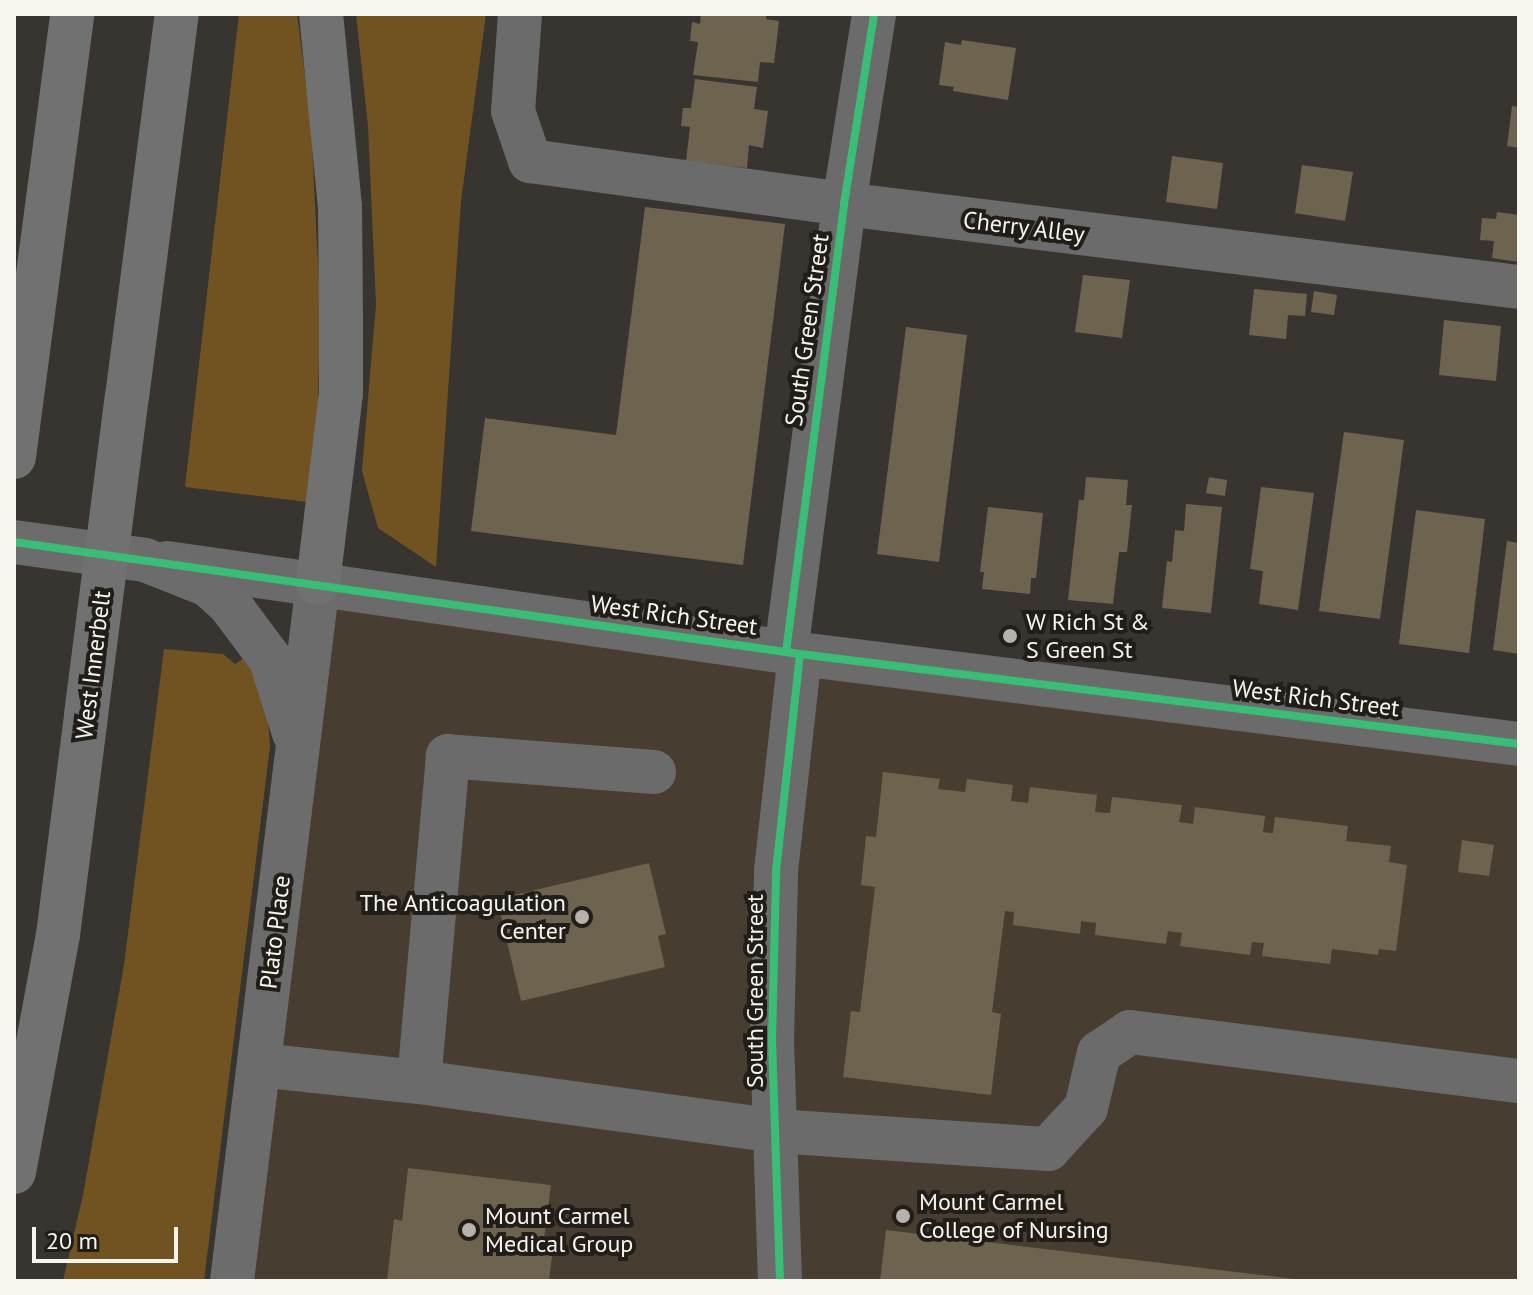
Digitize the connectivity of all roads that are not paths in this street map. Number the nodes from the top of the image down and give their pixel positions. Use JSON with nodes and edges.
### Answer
{"nodes":[{"id":1,"x":72,"y":14,"type":"edge"},
{"id":2,"x":177,"y":14,"type":"edge"},
{"id":3,"x":321,"y":14,"type":"edge"},
{"id":4,"x":520,"y":14,"type":"edge"},
{"id":5,"x":874,"y":14,"type":"edge"},
{"id":6,"x":844,"y":204,"type":"junction"},
{"id":7,"x":1519,"y":287,"type":"edge"},
{"id":8,"x":14,"y":457,"type":"edge"},
{"id":9,"x":14,"y":542,"type":"edge"},
{"id":10,"x":145,"y":560,"type":"junction"},
{"id":11,"x":318,"y":583,"type":"junction"},
{"id":12,"x":793,"y":653,"type":"junction"},
{"id":13,"x":1519,"y":744,"type":"edge"},
{"id":14,"x":298,"y":747,"type":"junction"},
{"id":15,"x":654,"y":772,"type":"dead end"},
{"id":16,"x":259,"y":1065,"type":"junction"},
{"id":17,"x":1519,"y":1081,"type":"edge"},
{"id":18,"x":419,"y":1082,"type":"junction"},
{"id":19,"x":775,"y":1131,"type":"junction"},
{"id":20,"x":14,"y":1172,"type":"edge"},
{"id":21,"x":232,"y":1281,"type":"edge"},
{"id":22,"x":780,"y":1281,"type":"edge"}],
"edges":[{"from":1,"to":8,"type":"highway"},
{"from":2,"to":20,"type":"highway","name":"West Innerbelt","bridge":true},
{"from":3,"to":11,"type":"highway"},
{"from":4,"to":6,"type":"street","name":"Cherry Alley"},
{"from":5,"to":6,"type":"street","name":"South Green Street"},
{"from":6,"to":7,"type":"street","name":"Cherry Alley"},
{"from":6,"to":12,"type":"street","name":"South Green Street"},
{"from":9,"to":10,"type":"main road","name":"West Rich Street"},
{"from":10,"to":11,"type":"street","name":"West Rich Street"},
{"from":10,"to":14,"type":"main road"},
{"from":11,"to":12,"type":"street","name":"West Rich Street"},
{"from":11,"to":14,"type":"main road","name":"Plato Place"},
{"from":12,"to":13,"type":"street","name":"West Rich Street"},
{"from":12,"to":19,"type":"street","name":"South Green Street"},
{"from":14,"to":16,"type":"main road","name":"Plato Place"},
{"from":15,"to":18,"type":"street"},
{"from":16,"to":18,"type":"street"},
{"from":16,"to":21,"type":"main road","name":"Plato Place"},
{"from":17,"to":19,"type":"street"},
{"from":18,"to":19,"type":"street"},
{"from":19,"to":22,"type":"street","name":"South Green Street"}]}
